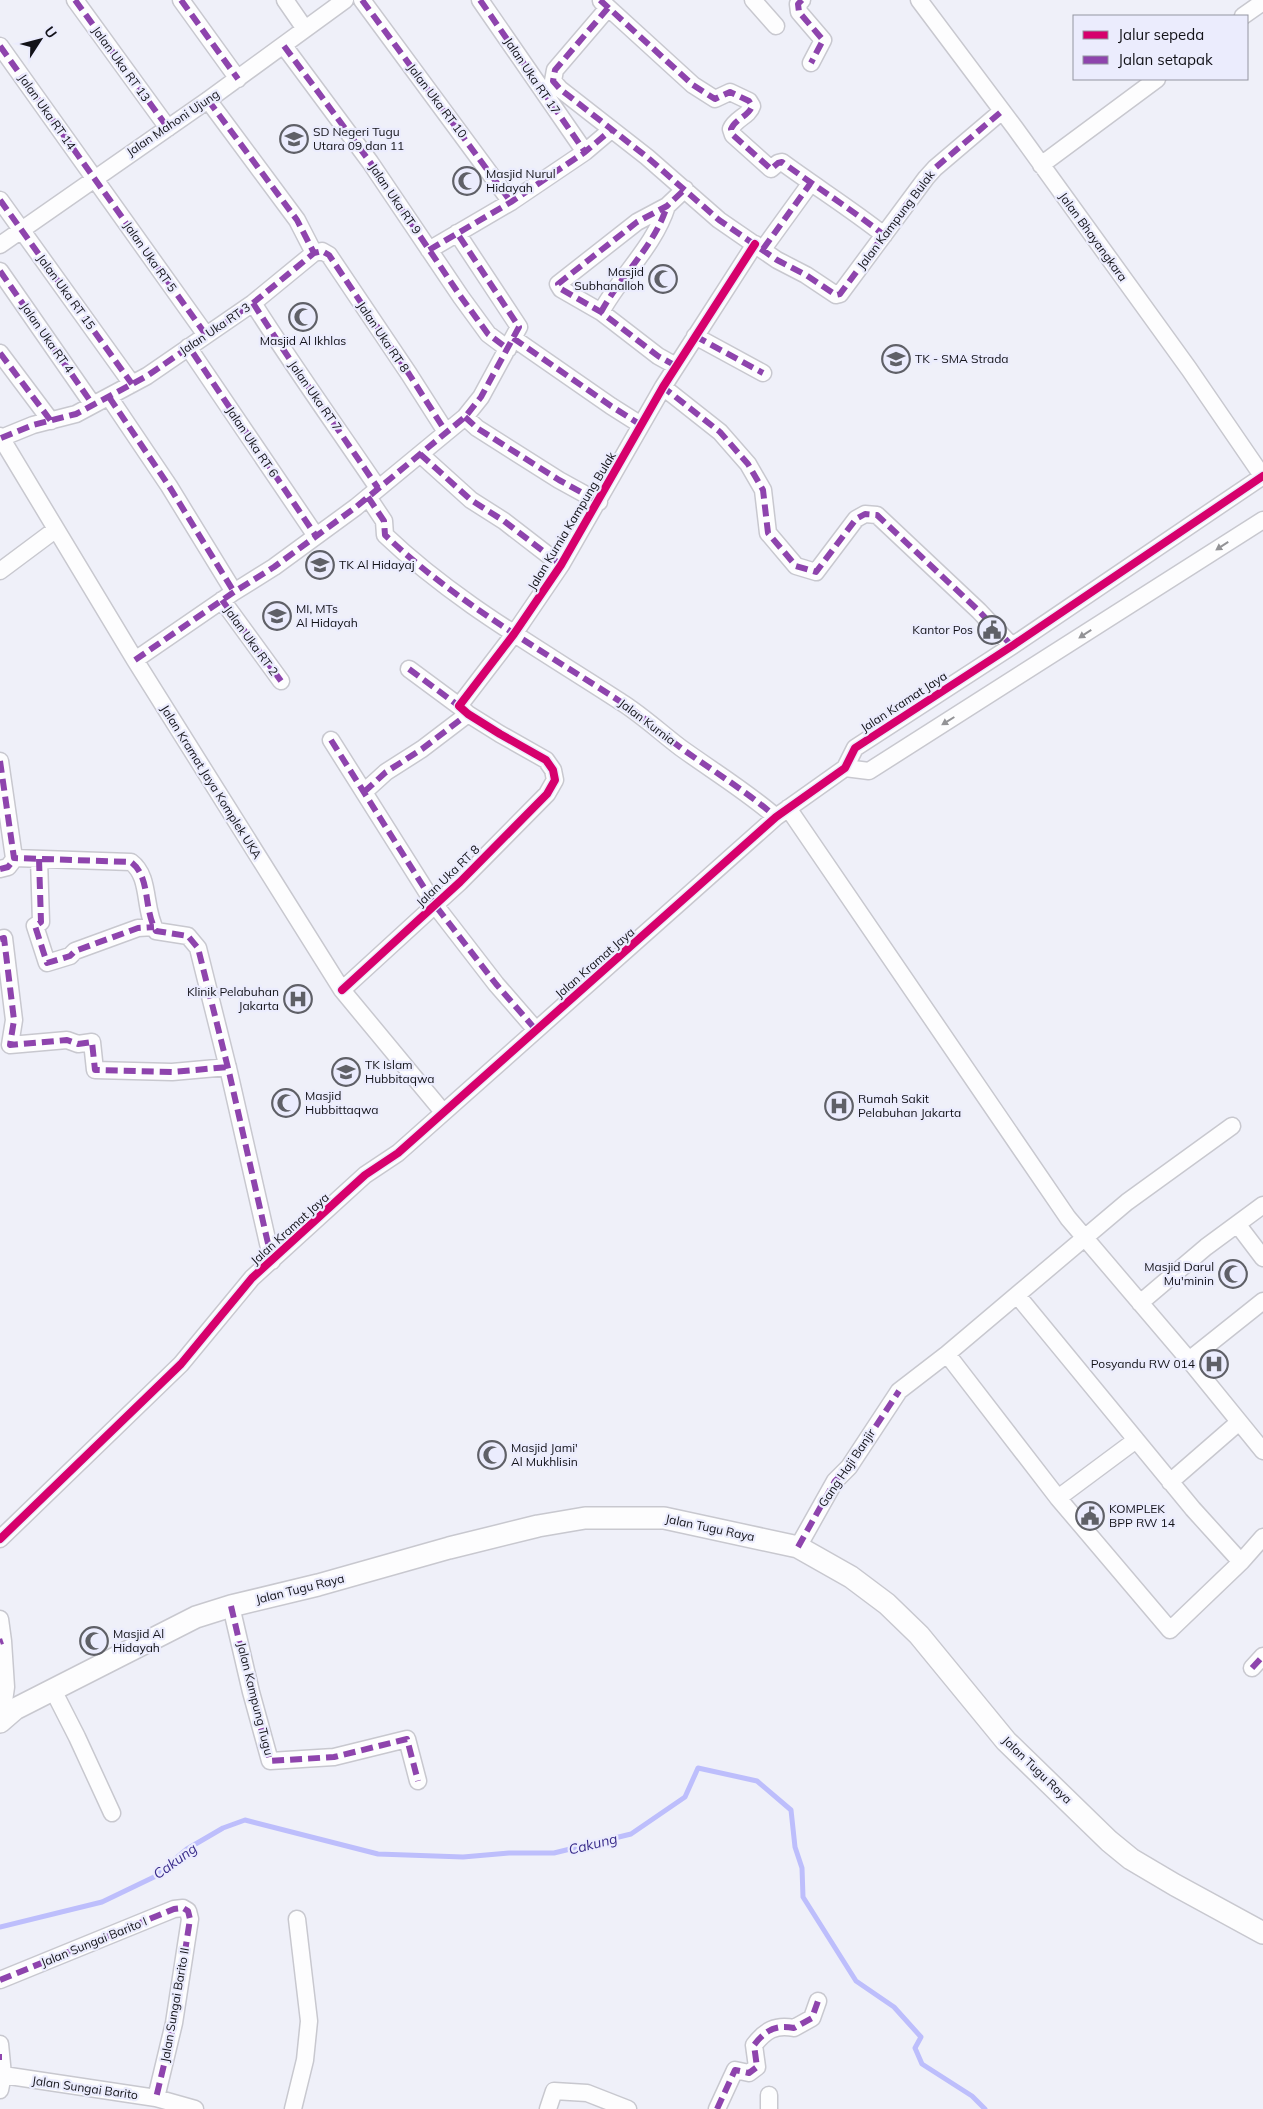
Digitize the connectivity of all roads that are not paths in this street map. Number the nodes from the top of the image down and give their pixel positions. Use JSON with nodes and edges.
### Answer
{"nodes":[{"id":1,"x":74,"y":0,"type":"edge"},
{"id":2,"x":181,"y":0,"type":"edge"},
{"id":3,"x":285,"y":0,"type":"edge"},
{"id":4,"x":346,"y":0,"type":"edge"},
{"id":5,"x":362,"y":0,"type":"edge"},
{"id":6,"x":480,"y":0,"type":"edge"},
{"id":7,"x":753,"y":0,"type":"edge"},
{"id":8,"x":802,"y":0,"type":"edge"},
{"id":9,"x":919,"y":0,"type":"edge"},
{"id":10,"x":1263,"y":2,"type":"edge"},
{"id":11,"x":604,"y":4,"type":"edge"},
{"id":12,"x":1244,"y":15,"type":"edge"},
{"id":13,"x":776,"y":26,"type":"dead end"},
{"id":14,"x":305,"y":29,"type":"junction"},
{"id":15,"x":0,"y":46,"type":"edge"},
{"id":16,"x":284,"y":46,"type":"junction"},
{"id":17,"x":811,"y":64,"type":"dead end"},
{"id":18,"x":238,"y":79,"type":"junction"},
{"id":19,"x":1156,"y":80,"type":"edge"},
{"id":20,"x":208,"y":100,"type":"junction"},
{"id":21,"x":1002,"y":111,"type":"junction"},
{"id":22,"x":168,"y":128,"type":"junction"},
{"id":23,"x":611,"y":130,"type":"junction"},
{"id":24,"x":585,"y":152,"type":"junction"},
{"id":25,"x":1041,"y":165,"type":"junction"},
{"id":26,"x":94,"y":178,"type":"junction"},
{"id":27,"x":810,"y":184,"type":"junction"},
{"id":28,"x":685,"y":189,"type":"junction"},
{"id":29,"x":0,"y":200,"type":"edge"},
{"id":30,"x":511,"y":202,"type":"junction"},
{"id":31,"x":667,"y":206,"type":"junction"},
{"id":32,"x":20,"y":230,"type":"junction"},
{"id":33,"x":457,"y":233,"type":"junction"},
{"id":34,"x":884,"y":235,"type":"junction"},
{"id":35,"x":0,"y":245,"type":"edge"},
{"id":36,"x":759,"y":246,"type":"junction"},
{"id":37,"x":429,"y":250,"type":"junction"},
{"id":38,"x":314,"y":253,"type":"junction"},
{"id":39,"x":0,"y":271,"type":"edge"},
{"id":40,"x":253,"y":303,"type":"junction"},
{"id":41,"x":601,"y":312,"type":"junction"},
{"id":42,"x":206,"y":335,"type":"junction"},
{"id":43,"x":695,"y":336,"type":"junction"},
{"id":44,"x":510,"y":344,"type":"junction"},
{"id":45,"x":188,"y":347,"type":"junction"},
{"id":46,"x":0,"y":353,"type":"edge"},
{"id":47,"x":676,"y":366,"type":"junction"},
{"id":48,"x":763,"y":373,"type":"dead end"},
{"id":49,"x":132,"y":384,"type":"junction"},
{"id":50,"x":663,"y":387,"type":"junction"},
{"id":51,"x":110,"y":397,"type":"junction"},
{"id":52,"x":93,"y":405,"type":"junction"},
{"id":53,"x":465,"y":418,"type":"junction"},
{"id":54,"x":51,"y":421,"type":"junction"},
{"id":55,"x":642,"y":425,"type":"junction"},
{"id":56,"x":446,"y":432,"type":"junction"},
{"id":57,"x":0,"y":437,"type":"edge"},
{"id":58,"x":420,"y":454,"type":"junction"},
{"id":59,"x":1263,"y":477,"type":"edge"},
{"id":60,"x":373,"y":492,"type":"junction"},
{"id":61,"x":599,"y":502,"type":"junction"},
{"id":62,"x":1263,"y":520,"type":"edge"},
{"id":63,"x":55,"y":530,"type":"junction"},
{"id":64,"x":316,"y":536,"type":"junction"},
{"id":65,"x":561,"y":566,"type":"junction"},
{"id":66,"x":0,"y":571,"type":"edge"},
{"id":67,"x":228,"y":596,"type":"junction"},
{"id":68,"x":514,"y":634,"type":"junction"},
{"id":69,"x":1012,"y":646,"type":"junction"},
{"id":70,"x":135,"y":660,"type":"junction"},
{"id":71,"x":409,"y":669,"type":"dead end"},
{"id":72,"x":281,"y":681,"type":"dead end"},
{"id":73,"x":463,"y":710,"type":"junction"},
{"id":74,"x":331,"y":740,"type":"dead end"},
{"id":75,"x":0,"y":761,"type":"edge"},
{"id":76,"x":844,"y":768,"type":"junction"},
{"id":77,"x":364,"y":792,"type":"junction"},
{"id":78,"x":782,"y":812,"type":"junction"},
{"id":79,"x":15,"y":858,"type":"junction"},
{"id":80,"x":39,"y":859,"type":"junction"},
{"id":81,"x":0,"y":869,"type":"edge"},
{"id":82,"x":435,"y":905,"type":"junction"},
{"id":83,"x":154,"y":926,"type":"junction"},
{"id":84,"x":0,"y":939,"type":"edge"},
{"id":85,"x":342,"y":990,"type":"junction"},
{"id":86,"x":536,"y":1030,"type":"junction"},
{"id":87,"x":228,"y":1067,"type":"junction"},
{"id":88,"x":443,"y":1112,"type":"junction"},
{"id":89,"x":1232,"y":1126,"type":"dead end"},
{"id":90,"x":1263,"y":1205,"type":"edge"},
{"id":91,"x":1235,"y":1226,"type":"junction"},
{"id":92,"x":1084,"y":1238,"type":"junction"},
{"id":93,"x":1263,"y":1258,"type":"edge"},
{"id":94,"x":272,"y":1261,"type":"junction"},
{"id":95,"x":1017,"y":1295,"type":"junction"},
{"id":96,"x":1263,"y":1301,"type":"edge"},
{"id":97,"x":1140,"y":1303,"type":"junction"},
{"id":98,"x":947,"y":1354,"type":"junction"},
{"id":99,"x":1189,"y":1360,"type":"junction"},
{"id":100,"x":1239,"y":1422,"type":"junction"},
{"id":101,"x":1136,"y":1440,"type":"junction"},
{"id":102,"x":1263,"y":1451,"type":"edge"},
{"id":103,"x":1170,"y":1482,"type":"junction"},
{"id":104,"x":1058,"y":1498,"type":"junction"},
{"id":105,"x":1263,"y":1537,"type":"edge"},
{"id":106,"x":0,"y":1539,"type":"edge"},
{"id":107,"x":798,"y":1547,"type":"junction"},
{"id":108,"x":1241,"y":1562,"type":"junction"},
{"id":109,"x":231,"y":1606,"type":"junction"},
{"id":110,"x":0,"y":1620,"type":"edge"},
{"id":111,"x":2,"y":1642,"type":"edge"},
{"id":112,"x":1263,"y":1656,"type":"edge"},
{"id":113,"x":1252,"y":1668,"type":"dead end"},
{"id":114,"x":52,"y":1690,"type":"junction"},
{"id":115,"x":4,"y":1715,"type":"edge"},
{"id":116,"x":418,"y":1781,"type":"dead end"},
{"id":117,"x":112,"y":1813,"type":"dead end"},
{"id":118,"x":188,"y":1911,"type":"joint"},
{"id":119,"x":297,"y":1919,"type":"dead end"},
{"id":120,"x":1263,"y":1933,"type":"edge"},
{"id":121,"x":0,"y":1980,"type":"edge"},
{"id":122,"x":818,"y":2001,"type":"dead end"},
{"id":123,"x":1,"y":2053,"type":"edge"},
{"id":124,"x":2,"y":2083,"type":"edge"},
{"id":125,"x":146,"y":2101,"type":"edge"},
{"id":126,"x":195,"y":2109,"type":"edge"},
{"id":127,"x":293,"y":2109,"type":"edge"},
{"id":128,"x":548,"y":2109,"type":"edge"},
{"id":129,"x":628,"y":2109,"type":"edge"},
{"id":130,"x":717,"y":2109,"type":"edge"}],
"edges":[{"from":1,"to":22,"type":"street","name":"Jalan Uka RT 13"},
{"from":2,"to":18,"type":"street"},
{"from":3,"to":14,"type":"street"},
{"from":4,"to":14,"type":"street","name":"Jalan Mahoni Ujung"},
{"from":5,"to":30,"type":"street","name":"Jalan Uka RT 10"},
{"from":6,"to":24,"type":"street","name":"Jalan Uka RT 17"},
{"from":7,"to":13,"type":"street"},
{"from":8,"to":17,"type":"street"},
{"from":9,"to":21,"type":"street","name":"Jalan Bhayangkara"},
{"from":10,"to":12,"type":"street"},
{"from":11,"to":23,"type":"street"},
{"from":11,"to":27,"type":"street"},
{"from":14,"to":16,"type":"street","name":"Jalan Mahoni Ujung"},
{"from":15,"to":26,"type":"street","name":"Jalan Uka RT 14"},
{"from":16,"to":18,"type":"street","name":"Jalan Mahoni Ujung"},
{"from":16,"to":37,"type":"street","name":"Jalan Uka RT 9"},
{"from":18,"to":20,"type":"street","name":"Jalan Mahoni Ujung"},
{"from":19,"to":25,"type":"street"},
{"from":20,"to":22,"type":"street","name":"Jalan Mahoni Ujung"},
{"from":20,"to":38,"type":"street"},
{"from":21,"to":25,"type":"street","name":"Jalan Bhayangkara"},
{"from":21,"to":34,"type":"street","name":"Jalan Kampung Bulak"},
{"from":22,"to":26,"type":"street","name":"Jalan Mahoni Ujung"},
{"from":23,"to":24,"type":"street"},
{"from":23,"to":28,"type":"street"},
{"from":24,"to":30,"type":"street"},
{"from":25,"to":59,"type":"street","name":"Jalan Bhayangkara"},
{"from":26,"to":32,"type":"street","name":"Jalan Mahoni Ujung"},
{"from":26,"to":42,"type":"street","name":"Jalan Uka RT 5"},
{"from":27,"to":34,"type":"street"},
{"from":27,"to":36,"type":"street","name":"Jalan Kurnia Kampung Bulak"},
{"from":28,"to":31,"type":"street"},
{"from":28,"to":36,"type":"street"},
{"from":29,"to":32,"type":"street","name":"Jalan Uka RT 15"},
{"from":30,"to":33,"type":"street"},
{"from":31,"to":41,"type":"street"},
{"from":31,"to":41,"type":"street"},
{"from":32,"to":35,"type":"street","name":"Jalan Mahoni Ujung"},
{"from":32,"to":49,"type":"street","name":"Jalan Uka RT 15"},
{"from":33,"to":37,"type":"street"},
{"from":33,"to":44,"type":"street"},
{"from":34,"to":36,"type":"street","name":"Jalan Kampung Bulak"},
{"from":36,"to":43,"type":"street","name":"Jalan Kurnia Kampung Bulak"},
{"from":37,"to":44,"type":"street","name":"Jalan Uka RT 9"},
{"from":38,"to":40,"type":"street","name":"Jalan Uka RT 3"},
{"from":38,"to":56,"type":"street","name":"Jalan Uka RT 8"},
{"from":39,"to":52,"type":"street","name":"Jalan Uka RT 4"},
{"from":40,"to":42,"type":"street","name":"Jalan Uka RT 3"},
{"from":40,"to":60,"type":"street","name":"Jalan Uka RT 7"},
{"from":41,"to":47,"type":"street"},
{"from":42,"to":45,"type":"street","name":"Jalan Uka RT 3"},
{"from":43,"to":47,"type":"street","name":"Jalan Kurnia Kampung Bulak"},
{"from":43,"to":48,"type":"street"},
{"from":44,"to":53,"type":"street"},
{"from":44,"to":55,"type":"street","name":"Jalan Uka RT 9"},
{"from":45,"to":49,"type":"street","name":"Jalan Uka RT 3"},
{"from":45,"to":64,"type":"street","name":"Jalan Uka RT 6"},
{"from":46,"to":54,"type":"street"},
{"from":47,"to":50,"type":"street","name":"Jalan Kurnia Kampung Bulak"},
{"from":49,"to":51,"type":"street","name":"Jalan Uka RT 3"},
{"from":50,"to":55,"type":"street","name":"Jalan Kurnia Kampung Bulak"},
{"from":50,"to":69,"type":"street"},
{"from":51,"to":52,"type":"street","name":"Jalan Uka RT 3"},
{"from":51,"to":67,"type":"street"},
{"from":52,"to":54,"type":"street","name":"Jalan Uka RT 3"},
{"from":53,"to":56,"type":"street"},
{"from":53,"to":61,"type":"street"},
{"from":54,"to":57,"type":"street","name":"Jalan Uka RT 3"},
{"from":55,"to":61,"type":"street","name":"Jalan Kurnia Kampung Bulak"},
{"from":56,"to":58,"type":"street"},
{"from":57,"to":63,"type":"street","name":"Jalan Kramat Jaya Komplek UKA"},
{"from":58,"to":60,"type":"street"},
{"from":58,"to":65,"type":"street"},
{"from":59,"to":69,"type":"street","name":"Jalan Kramat Jaya"},
{"from":60,"to":64,"type":"street"},
{"from":60,"to":68,"type":"street","name":"Jalan Uka RT 7"},
{"from":61,"to":65,"type":"street","name":"Jalan Kurnia Kampung Bulak"},
{"from":62,"to":76,"type":"street","one_way":true},
{"from":63,"to":66,"type":"street"},
{"from":63,"to":70,"type":"street","name":"Jalan Kramat Jaya Komplek UKA"},
{"from":64,"to":67,"type":"street"},
{"from":65,"to":68,"type":"street","name":"Jalan Kurnia Kampung Bulak"},
{"from":67,"to":70,"type":"street"},
{"from":67,"to":72,"type":"street","name":"Jalan Uka RT 2"},
{"from":68,"to":73,"type":"street","name":"Jalan Kurnia Kampung Bulak"},
{"from":68,"to":78,"type":"street","name":"Jalan Kurnia"},
{"from":69,"to":76,"type":"street","name":"Jalan Kramat Jaya"},
{"from":70,"to":85,"type":"street","name":"Jalan Kramat Jaya Komplek UKA"},
{"from":71,"to":73,"type":"street"},
{"from":73,"to":77,"type":"street","name":"Jalan Kurnia Kampung Bulak"},
{"from":73,"to":82,"type":"street","name":"Jalan Uka RT 8"},
{"from":74,"to":77,"type":"street"},
{"from":75,"to":79,"type":"street"},
{"from":76,"to":78,"type":"street","name":"Jalan Kramat Jaya"},
{"from":77,"to":82,"type":"street"},
{"from":78,"to":86,"type":"street","name":"Jalan Kramat Jaya"},
{"from":78,"to":92,"type":"street","name":"Jalan Kurnia"},
{"from":79,"to":80,"type":"street"},
{"from":79,"to":81,"type":"street"},
{"from":80,"to":83,"type":"street"},
{"from":80,"to":83,"type":"street"},
{"from":82,"to":85,"type":"street","name":"Jalan Uka RT 8"},
{"from":82,"to":86,"type":"street"},
{"from":83,"to":87,"type":"street"},
{"from":84,"to":87,"type":"street"},
{"from":85,"to":88,"type":"street","name":"Jalan Kramat Jaya Komplek UKA"},
{"from":86,"to":88,"type":"street","name":"Jalan Kramat Jaya"},
{"from":87,"to":94,"type":"street"},
{"from":88,"to":94,"type":"street","name":"Jalan Kramat Jaya"},
{"from":89,"to":92,"type":"street"},
{"from":90,"to":91,"type":"street"},
{"from":91,"to":93,"type":"street"},
{"from":91,"to":97,"type":"street"},
{"from":92,"to":95,"type":"street"},
{"from":92,"to":97,"type":"street","name":"Jalan Kurnia"},
{"from":94,"to":106,"type":"street","name":"Jalan Kramat Jaya"},
{"from":95,"to":98,"type":"street"},
{"from":95,"to":101,"type":"street"},
{"from":96,"to":99,"type":"street"},
{"from":97,"to":99,"type":"street","name":"Jalan Kurnia"},
{"from":98,"to":104,"type":"street"},
{"from":98,"to":107,"type":"street","name":"Gang Haji Banjir"},
{"from":99,"to":100,"type":"street","name":"Jalan Kurnia"},
{"from":100,"to":102,"type":"street","name":"Jalan Kurnia"},
{"from":100,"to":103,"type":"street"},
{"from":101,"to":103,"type":"street"},
{"from":101,"to":104,"type":"street"},
{"from":103,"to":108,"type":"street"},
{"from":104,"to":108,"type":"street"},
{"from":105,"to":108,"type":"street"},
{"from":107,"to":109,"type":"main road","name":"Jalan Tugu Raya"},
{"from":107,"to":120,"type":"main road","name":"Jalan Tugu Raya"},
{"from":109,"to":114,"type":"main road","name":"Jalan Tugu Raya"},
{"from":109,"to":116,"type":"street","name":"Jalan Kampung Tugu"},
{"from":110,"to":111,"type":"street"},
{"from":111,"to":115,"type":"street"},
{"from":112,"to":113,"type":"street"},
{"from":114,"to":115,"type":"main road","name":"Jalan Tugu Raya"},
{"from":114,"to":117,"type":"street"},
{"from":118,"to":121,"type":"street","name":"Jalan Sungai Barito I"},
{"from":118,"to":125,"type":"street","name":"Jalan Sungai Barito II"},
{"from":119,"to":127,"type":"street"},
{"from":122,"to":130,"type":"street"},
{"from":123,"to":124,"type":"street"},
{"from":124,"to":125,"type":"street","name":"Jalan Sungai Barito"},
{"from":125,"to":126,"type":"street","name":"Jalan Sungai Barito"},
{"from":128,"to":129,"type":"street"}]}
